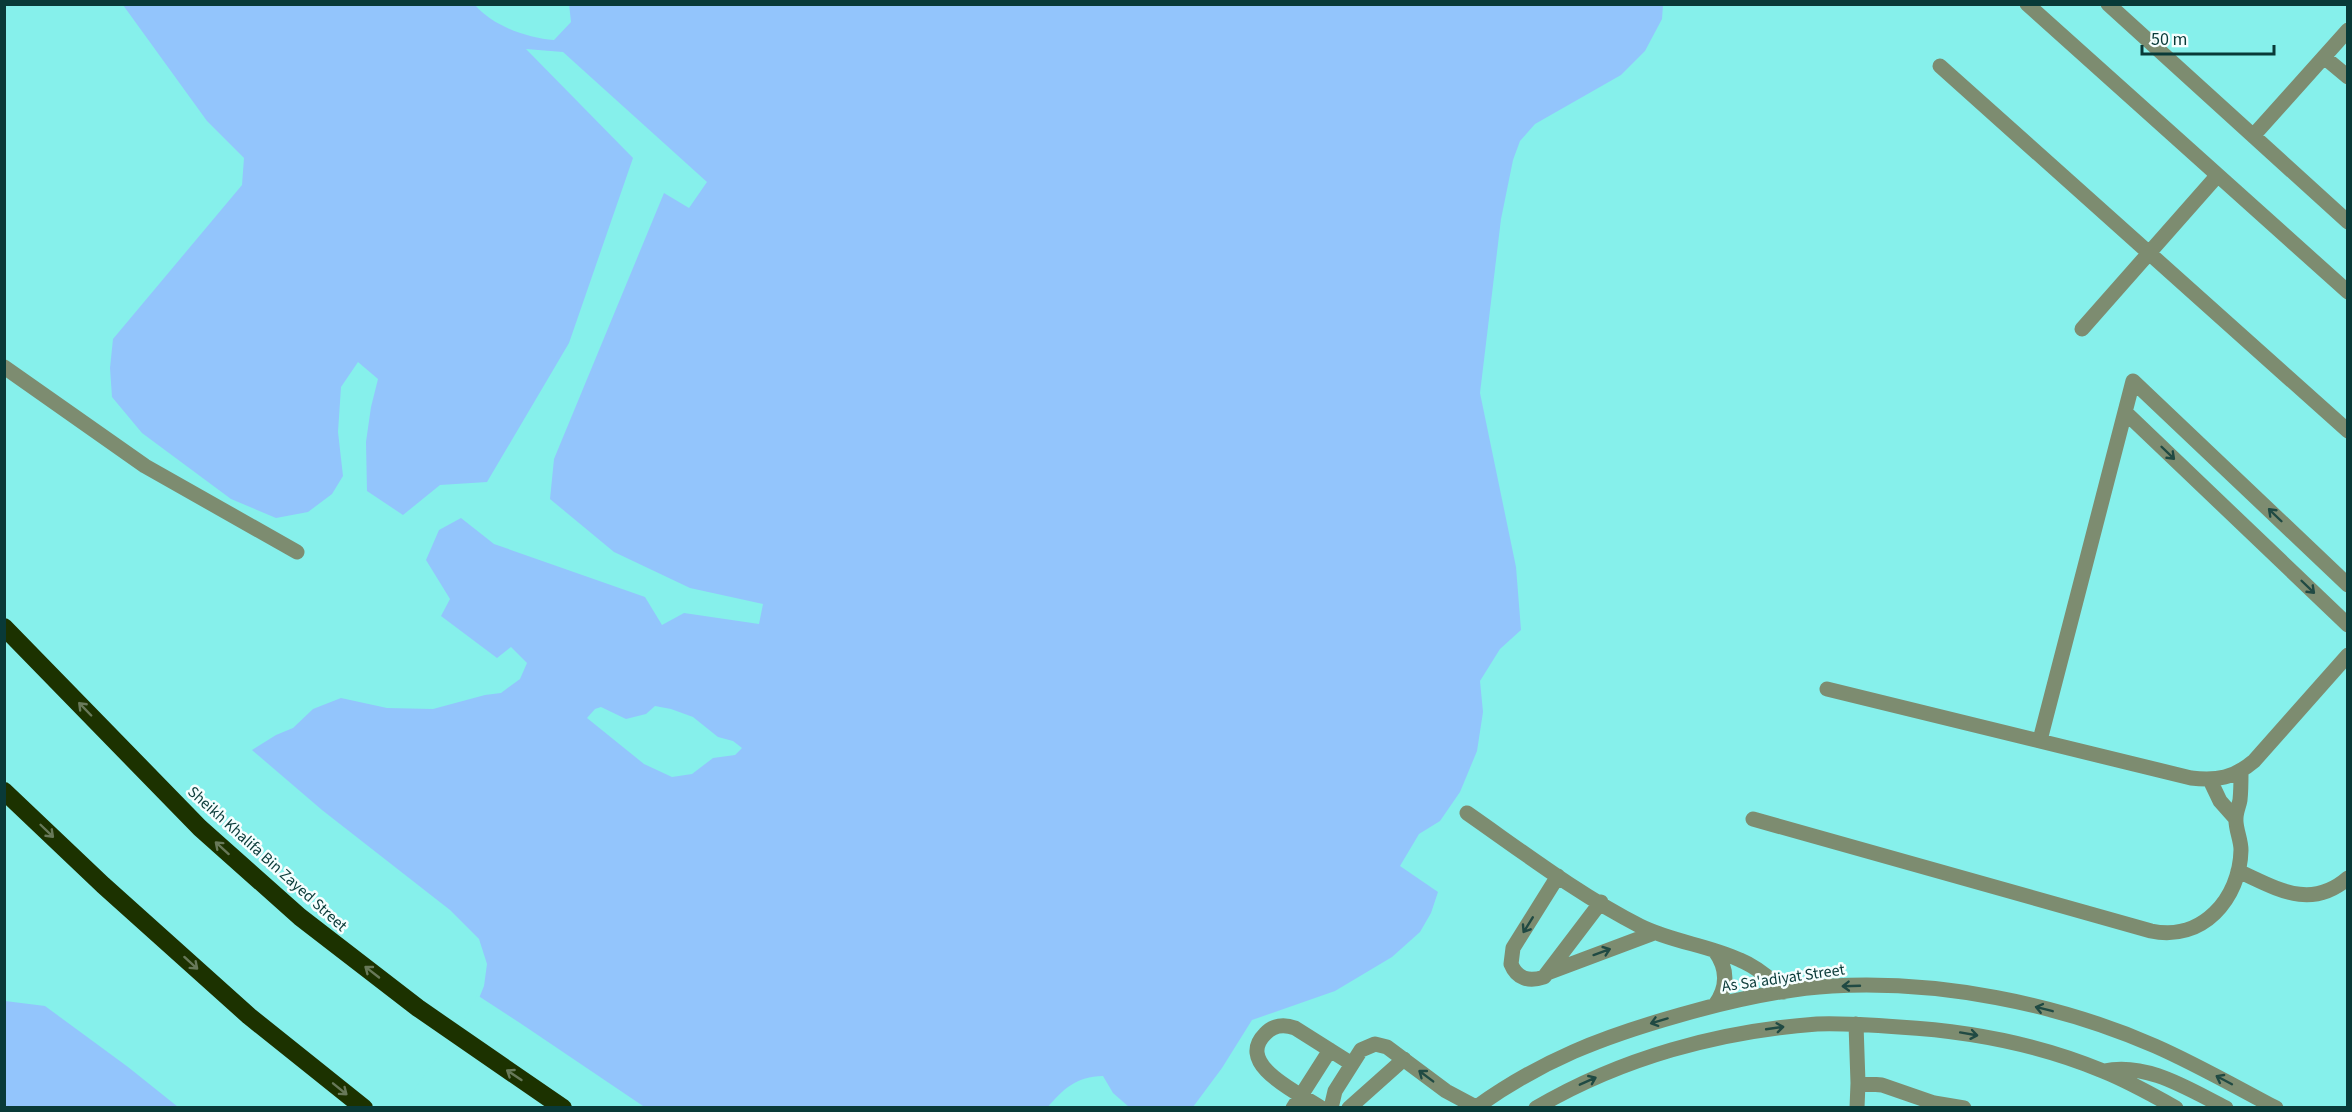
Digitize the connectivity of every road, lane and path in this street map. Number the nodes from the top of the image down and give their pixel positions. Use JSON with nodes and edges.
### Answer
{"nodes":[{"id":1,"x":2027,"y":4,"type":"edge"},
{"id":2,"x":2108,"y":4,"type":"edge"},
{"id":3,"x":2348,"y":30,"type":"edge"},
{"id":4,"x":2324,"y":57,"type":"junction"},
{"id":5,"x":1940,"y":66,"type":"dead end"},
{"id":6,"x":2348,"y":77,"type":"edge"},
{"id":7,"x":2253,"y":136,"type":"junction"},
{"id":8,"x":2217,"y":176,"type":"junction"},
{"id":9,"x":2348,"y":222,"type":"edge"},
{"id":10,"x":2149,"y":253,"type":"junction"},
{"id":11,"x":2348,"y":292,"type":"edge"},
{"id":12,"x":2082,"y":329,"type":"dead end"},
{"id":13,"x":4,"y":367,"type":"edge"},
{"id":14,"x":2125,"y":412,"type":"junction"},
{"id":15,"x":2348,"y":431,"type":"edge"},
{"id":16,"x":297,"y":552,"type":"dead end"},
{"id":17,"x":2348,"y":585,"type":"edge"},
{"id":18,"x":2348,"y":625,"type":"edge"},
{"id":19,"x":4,"y":627,"type":"edge"},
{"id":20,"x":2348,"y":655,"type":"edge"},
{"id":21,"x":1827,"y":688,"type":"dead end"},
{"id":22,"x":2040,"y":740,"type":"junction"},
{"id":23,"x":2241,"y":772,"type":"junction"},
{"id":24,"x":2210,"y":780,"type":"junction"},
{"id":25,"x":4,"y":791,"type":"edge"},
{"id":26,"x":1467,"y":813,"type":"dead end"},
{"id":27,"x":1753,"y":819,"type":"dead end"},
{"id":28,"x":2236,"y":819,"type":"junction"},
{"id":29,"x":2238,"y":871,"type":"junction"},
{"id":30,"x":1558,"y":876,"type":"junction"},
{"id":31,"x":2348,"y":878,"type":"edge"},
{"id":32,"x":1601,"y":903,"type":"junction"},
{"id":33,"x":1654,"y":933,"type":"junction"},
{"id":34,"x":1715,"y":951,"type":"junction"},
{"id":35,"x":1550,"y":972,"type":"junction"},
{"id":36,"x":1784,"y":992,"type":"junction"},
{"id":37,"x":1715,"y":1005,"type":"junction"},
{"id":38,"x":1856,"y":1024,"type":"junction"},
{"id":39,"x":1330,"y":1050,"type":"junction"},
{"id":40,"x":1404,"y":1059,"type":"junction"},
{"id":41,"x":1352,"y":1064,"type":"junction"},
{"id":42,"x":2104,"y":1071,"type":"junction"},
{"id":43,"x":1858,"y":1083,"type":"junction"},
{"id":44,"x":1297,"y":1101,"type":"edge"},
{"id":45,"x":361,"y":1106,"type":"edge"},
{"id":46,"x":563,"y":1107,"type":"edge"},
{"id":47,"x":1322,"y":1107,"type":"edge"},
{"id":48,"x":1331,"y":1107,"type":"edge"},
{"id":49,"x":1349,"y":1107,"type":"edge"},
{"id":50,"x":1475,"y":1107,"type":"edge"},
{"id":51,"x":1536,"y":1107,"type":"edge"},
{"id":52,"x":1857,"y":1107,"type":"edge"},
{"id":53,"x":1964,"y":1107,"type":"edge"},
{"id":54,"x":2176,"y":1107,"type":"edge"},
{"id":55,"x":2226,"y":1107,"type":"edge"},
{"id":56,"x":2276,"y":1107,"type":"edge"}],
"edges":[{"from":1,"to":8,"type":"street"},
{"from":2,"to":7,"type":"street"},
{"from":3,"to":4,"type":"street"},
{"from":4,"to":6,"type":"street"},
{"from":4,"to":7,"type":"street"},
{"from":5,"to":10,"type":"street"},
{"from":7,"to":9,"type":"street"},
{"from":8,"to":10,"type":"street"},
{"from":8,"to":11,"type":"street"},
{"from":10,"to":12,"type":"street"},
{"from":10,"to":15,"type":"street"},
{"from":13,"to":16,"type":"street"},
{"from":17,"to":14,"type":"street","one_way":true},
{"from":14,"to":18,"type":"street","one_way":true},
{"from":14,"to":22,"type":"street"},
{"from":46,"to":19,"type":"highway","name":"Sheikh Khalifa Bin Zayed Street","one_way":true},
{"from":20,"to":23,"type":"street"},
{"from":21,"to":22,"type":"street"},
{"from":22,"to":24,"type":"street"},
{"from":23,"to":24,"type":"street"},
{"from":23,"to":28,"type":"street"},
{"from":24,"to":28,"type":"street"},
{"from":25,"to":45,"type":"highway","one_way":true},
{"from":26,"to":30,"type":"street"},
{"from":27,"to":29,"type":"street"},
{"from":28,"to":29,"type":"street"},
{"from":29,"to":31,"type":"street"},
{"from":30,"to":32,"type":"street"},
{"from":30,"to":35,"type":"street","one_way":true},
{"from":32,"to":33,"type":"street"},
{"from":32,"to":35,"type":"street"},
{"from":33,"to":34,"type":"street"},
{"from":35,"to":33,"type":"street","one_way":true},
{"from":34,"to":36,"type":"street"},
{"from":34,"to":37,"type":"street"},
{"from":36,"to":37,"type":"street","name":"As Sa'adiyat Street"},
{"from":56,"to":36,"type":"street","name":"As Sa'adiyat Street","one_way":true},
{"from":37,"to":50,"type":"street","name":"As Sa'adiyat Street","one_way":true},
{"from":38,"to":42,"type":"street","one_way":true},
{"from":38,"to":43,"type":"street"},
{"from":51,"to":38,"type":"street","one_way":true},
{"from":39,"to":41,"type":"street"},
{"from":39,"to":44,"type":"street"},
{"from":39,"to":44,"type":"street"},
{"from":40,"to":41,"type":"street"},
{"from":40,"to":49,"type":"street"},
{"from":50,"to":40,"type":"street","one_way":true},
{"from":41,"to":48,"type":"street"},
{"from":42,"to":54,"type":"street"},
{"from":42,"to":55,"type":"street"},
{"from":43,"to":52,"type":"street"},
{"from":43,"to":53,"type":"street"},
{"from":44,"to":47,"type":"street"}]}
